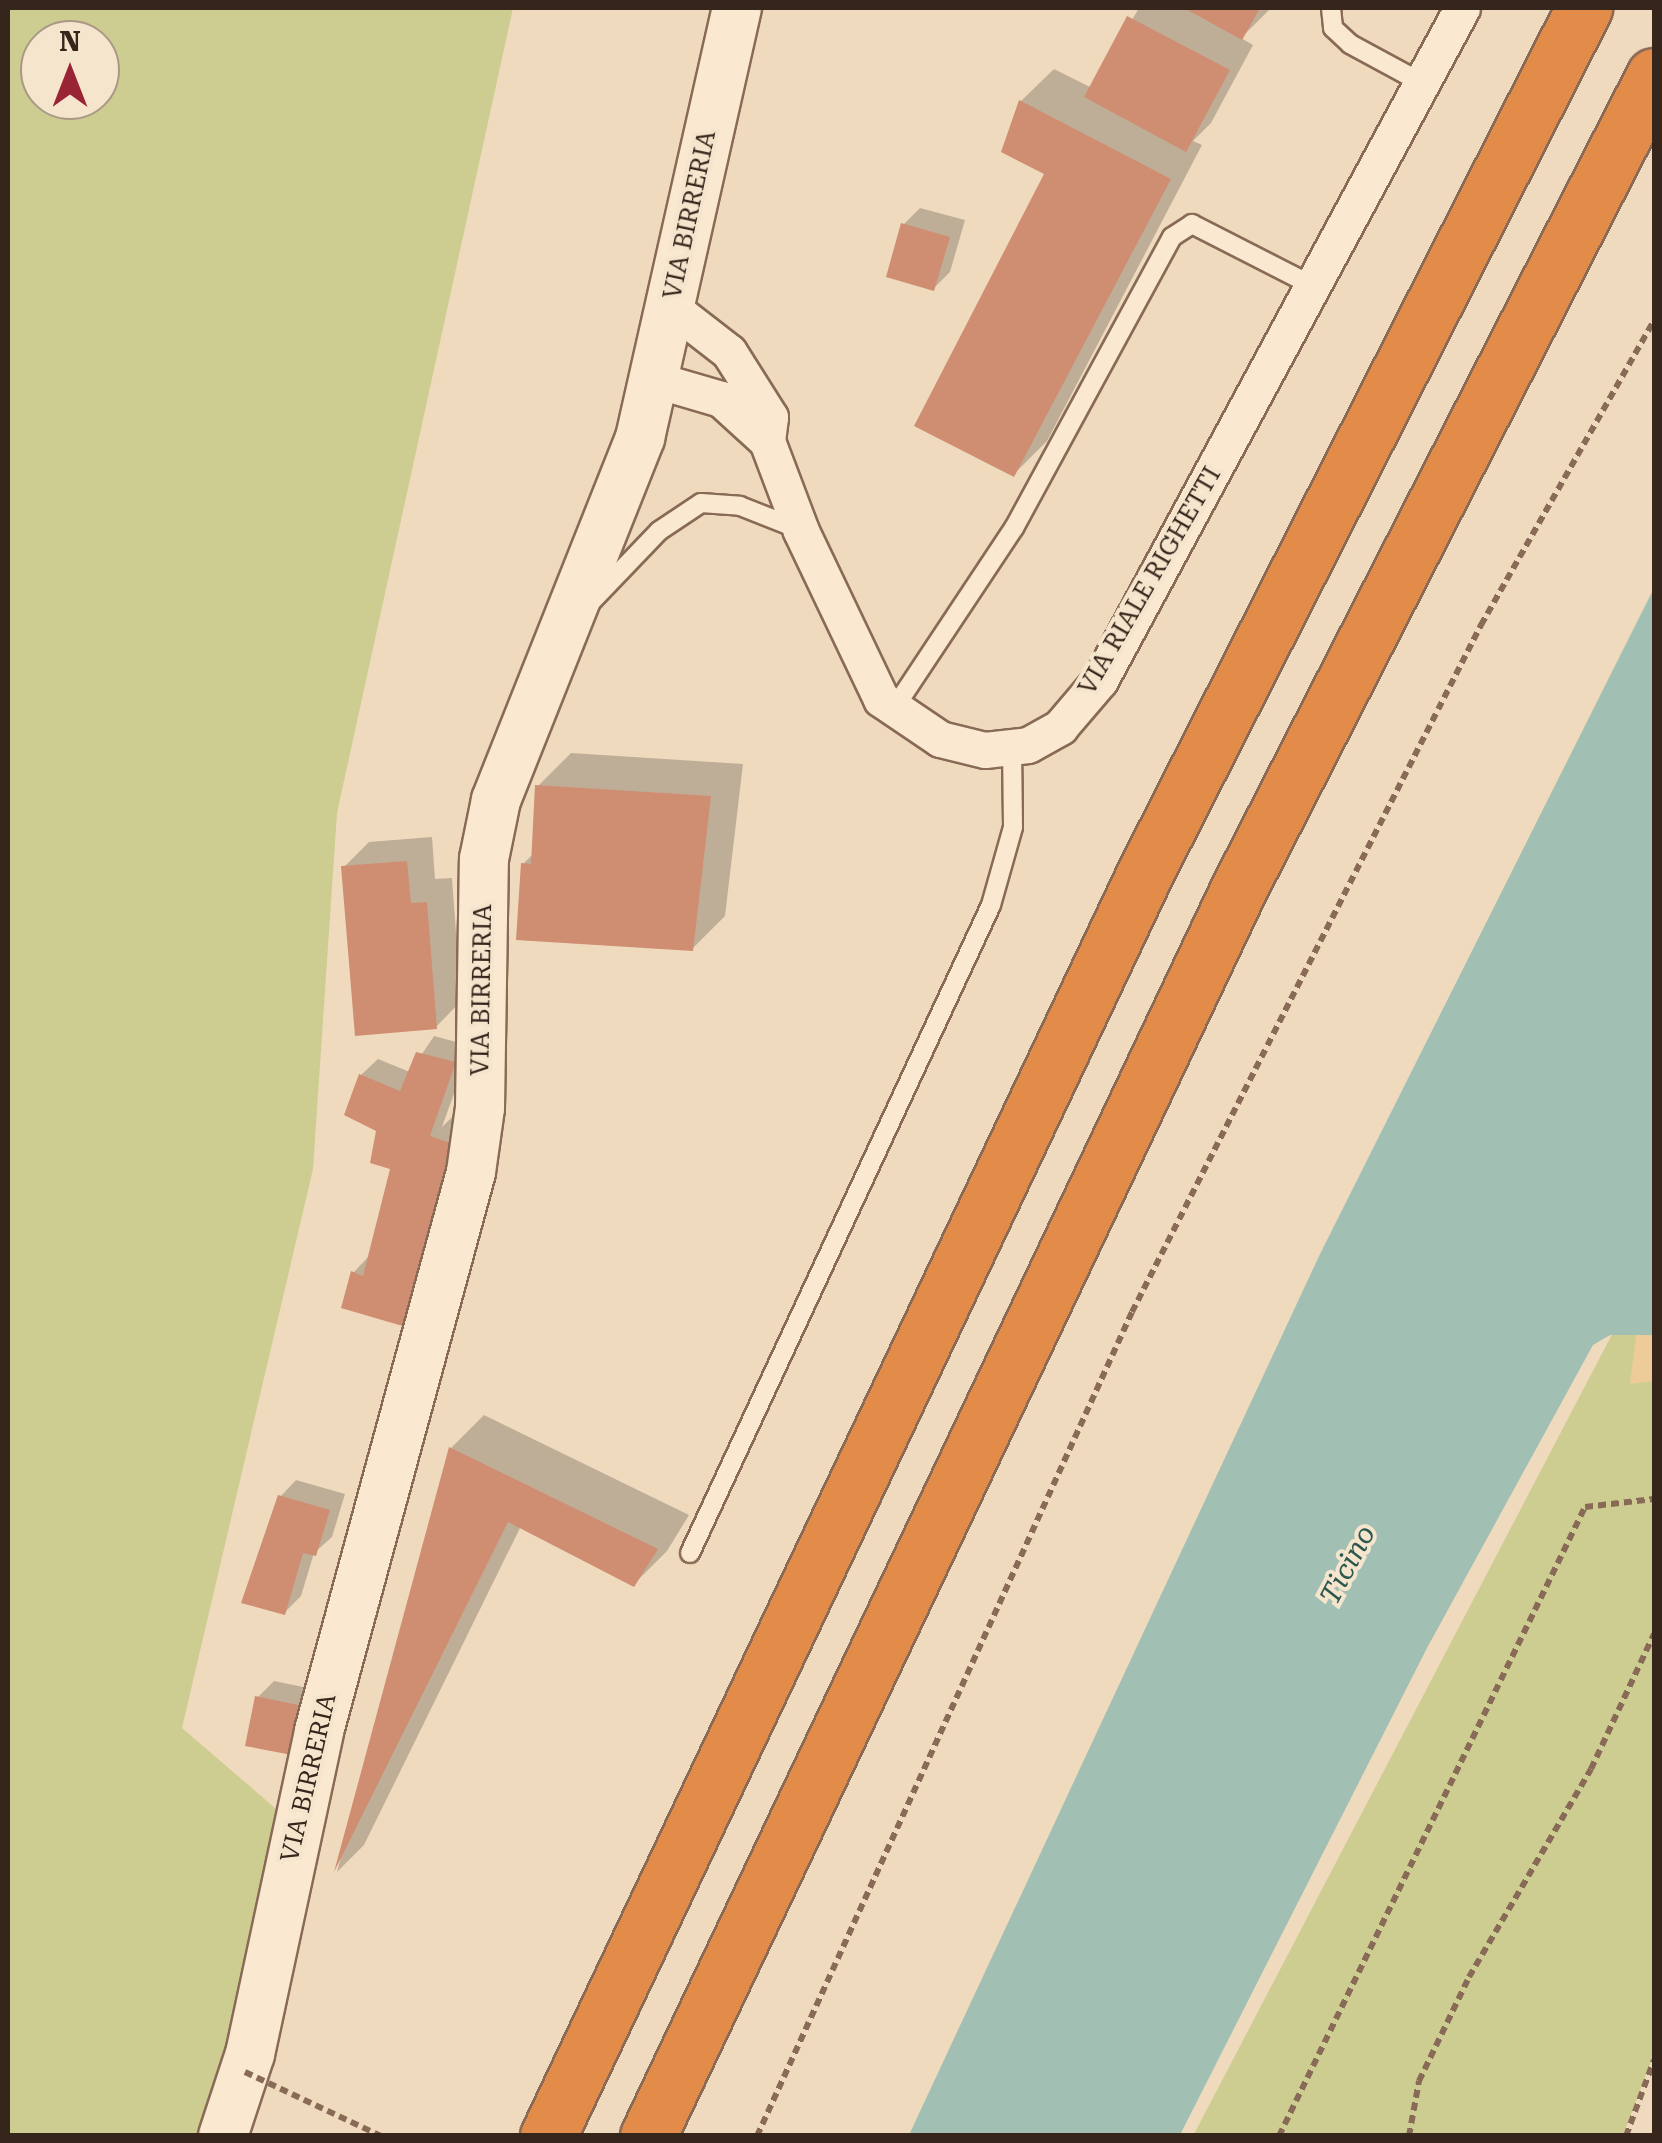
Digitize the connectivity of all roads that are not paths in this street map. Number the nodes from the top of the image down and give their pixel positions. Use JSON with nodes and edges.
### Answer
{"nodes":[{"id":1,"x":737,"y":8,"type":"edge"},
{"id":2,"x":1331,"y":8,"type":"edge"},
{"id":3,"x":1462,"y":8,"type":"edge"},
{"id":4,"x":1584,"y":8,"type":"edge"},
{"id":5,"x":1654,"y":76,"type":"edge"},
{"id":6,"x":1422,"y":83,"type":"junction"},
{"id":7,"x":1312,"y":286,"type":"junction"},
{"id":8,"x":671,"y":306,"type":"junction"},
{"id":9,"x":656,"y":380,"type":"junction"},
{"id":10,"x":766,"y":442,"type":"junction"},
{"id":11,"x":802,"y":531,"type":"junction"},
{"id":12,"x":568,"y":626,"type":"junction"},
{"id":13,"x":892,"y":710,"type":"junction"},
{"id":14,"x":1012,"y":749,"type":"junction"},
{"id":15,"x":690,"y":1553,"type":"dead end"},
{"id":16,"x":223,"y":2136,"type":"edge"},
{"id":17,"x":548,"y":2136,"type":"edge"},
{"id":18,"x":648,"y":2136,"type":"edge"}],
"edges":[{"from":1,"to":8,"type":"street","name":"VIA BIRRERIA"},
{"from":2,"to":6,"type":"lane"},
{"from":3,"to":6,"type":"street","name":"VIA RIALE RIGHETTI"},
{"from":4,"to":17,"type":"highway"},
{"from":5,"to":18,"type":"highway"},
{"from":6,"to":7,"type":"street","name":"VIA RIALE RIGHETTI"},
{"from":7,"to":13,"type":"lane"},
{"from":7,"to":14,"type":"street","name":"VIA RIALE RIGHETTI"},
{"from":8,"to":9,"type":"street","name":"VIA BIRRERIA"},
{"from":8,"to":10,"type":"street"},
{"from":9,"to":10,"type":"street"},
{"from":9,"to":12,"type":"street","name":"VIA BIRRERIA"},
{"from":10,"to":11,"type":"street"},
{"from":11,"to":12,"type":"lane"},
{"from":11,"to":13,"type":"street"},
{"from":12,"to":16,"type":"street","name":"VIA BIRRERIA"},
{"from":13,"to":14,"type":"street"},
{"from":14,"to":15,"type":"lane"}]}
